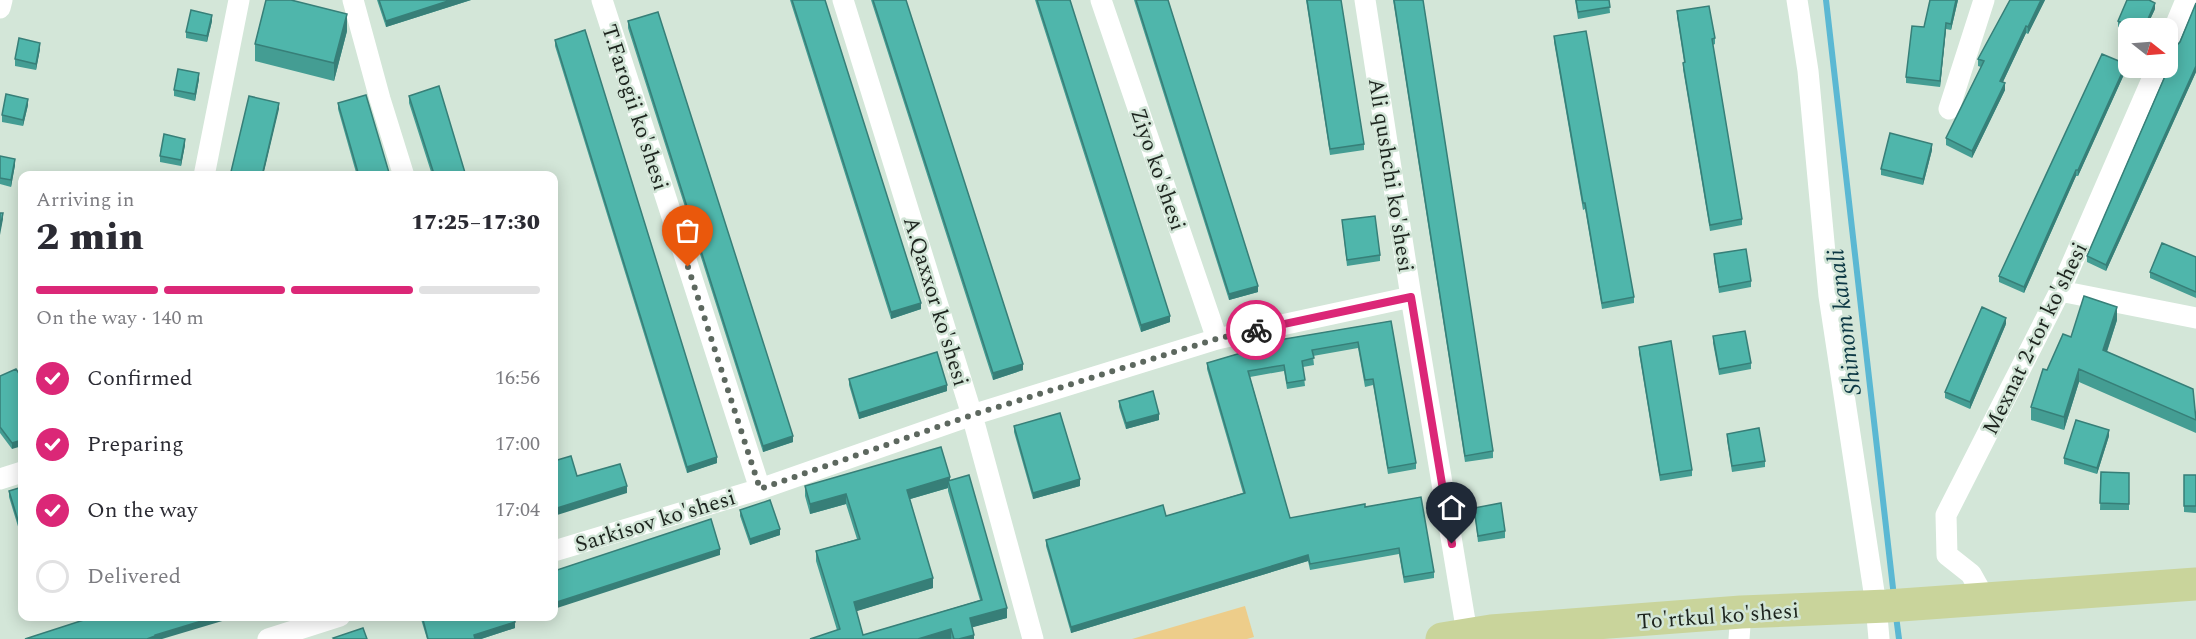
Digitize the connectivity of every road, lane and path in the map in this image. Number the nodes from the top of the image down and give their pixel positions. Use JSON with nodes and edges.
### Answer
{"nodes":[{"id":1,"x":2,"y":0,"type":"edge"},
{"id":2,"x":239,"y":0,"type":"edge"},
{"id":3,"x":353,"y":0,"type":"edge"},
{"id":4,"x":602,"y":0,"type":"edge"},
{"id":5,"x":843,"y":0,"type":"edge"},
{"id":6,"x":1101,"y":0,"type":"edge"},
{"id":7,"x":1365,"y":0,"type":"edge"},
{"id":8,"x":1797,"y":0,"type":"edge"},
{"id":9,"x":1984,"y":0,"type":"edge"},
{"id":10,"x":2186,"y":0,"type":"edge"},
{"id":11,"x":0,"y":8,"type":"edge"},
{"id":12,"x":2178,"y":19,"type":"edge"},
{"id":13,"x":2153,"y":78,"type":"edge"},
{"id":14,"x":1949,"y":109,"type":"dead end"},
{"id":15,"x":205,"y":171,"type":"edge"},
{"id":16,"x":402,"y":171,"type":"edge"},
{"id":17,"x":2060,"y":291,"type":"junction"},
{"id":18,"x":1411,"y":297,"type":"junction"},
{"id":19,"x":2196,"y":318,"type":"edge"},
{"id":20,"x":1216,"y":339,"type":"junction"},
{"id":21,"x":972,"y":415,"type":"junction"},
{"id":22,"x":18,"y":473,"type":"edge"},
{"id":23,"x":0,"y":478,"type":"edge"},
{"id":24,"x":760,"y":489,"type":"junction"},
{"id":25,"x":558,"y":550,"type":"edge"},
{"id":26,"x":2196,"y":584,"type":"edge"},
{"id":27,"x":1985,"y":599,"type":"junction"},
{"id":28,"x":1882,"y":606,"type":"junction"},
{"id":29,"x":320,"y":621,"type":"edge"},
{"id":30,"x":1740,"y":626,"type":"edge"},
{"id":31,"x":277,"y":632,"type":"edge"},
{"id":32,"x":1473,"y":636,"type":"edge"},
{"id":33,"x":1032,"y":639,"type":"edge"},
{"id":34,"x":1879,"y":639,"type":"edge"}],
"edges":[{"from":1,"to":11,"type":"street"},
{"from":2,"to":15,"type":"street"},
{"from":3,"to":16,"type":"street"},
{"from":4,"to":24,"type":"street","name":"T.Farogii ko'shesi"},
{"from":5,"to":21,"type":"street","name":"A.Qaxxor ko'shesi"},
{"from":6,"to":20,"type":"street","name":"Ziyo ko'shesi"},
{"from":7,"to":18,"type":"street","name":"Ali qushchi ko'shesi"},
{"from":8,"to":28,"type":"street"},
{"from":9,"to":14,"type":"street"},
{"from":10,"to":12,"type":"street"},
{"from":13,"to":17,"type":"street","name":"Mexnat 2-tor ko'shesi"},
{"from":17,"to":19,"type":"street"},
{"from":17,"to":27,"type":"street","name":"Mexnat 2-tor ko'shesi"},
{"from":18,"to":20,"type":"street","name":"Sarkisov ko'shesi"},
{"from":18,"to":32,"type":"street","name":"Ali qushchi ko'shesi"},
{"from":20,"to":21,"type":"street","name":"Sarkisov ko'shesi"},
{"from":21,"to":24,"type":"street","name":"Sarkisov ko'shesi"},
{"from":21,"to":33,"type":"street","name":"A.Qaxxor ko'shesi"},
{"from":22,"to":23,"type":"street"},
{"from":24,"to":25,"type":"street","name":"Sarkisov ko'shesi"},
{"from":26,"to":27,"type":"main road"},
{"from":27,"to":28,"type":"main road","name":"To'rtkul ko'shesi"},
{"from":28,"to":30,"type":"main road","name":"To'rtkul ko'shesi"},
{"from":28,"to":34,"type":"street"},
{"from":29,"to":31,"type":"street"},
{"from":30,"to":32,"type":"main road","name":"To'rtkul ko'shesi"}]}
